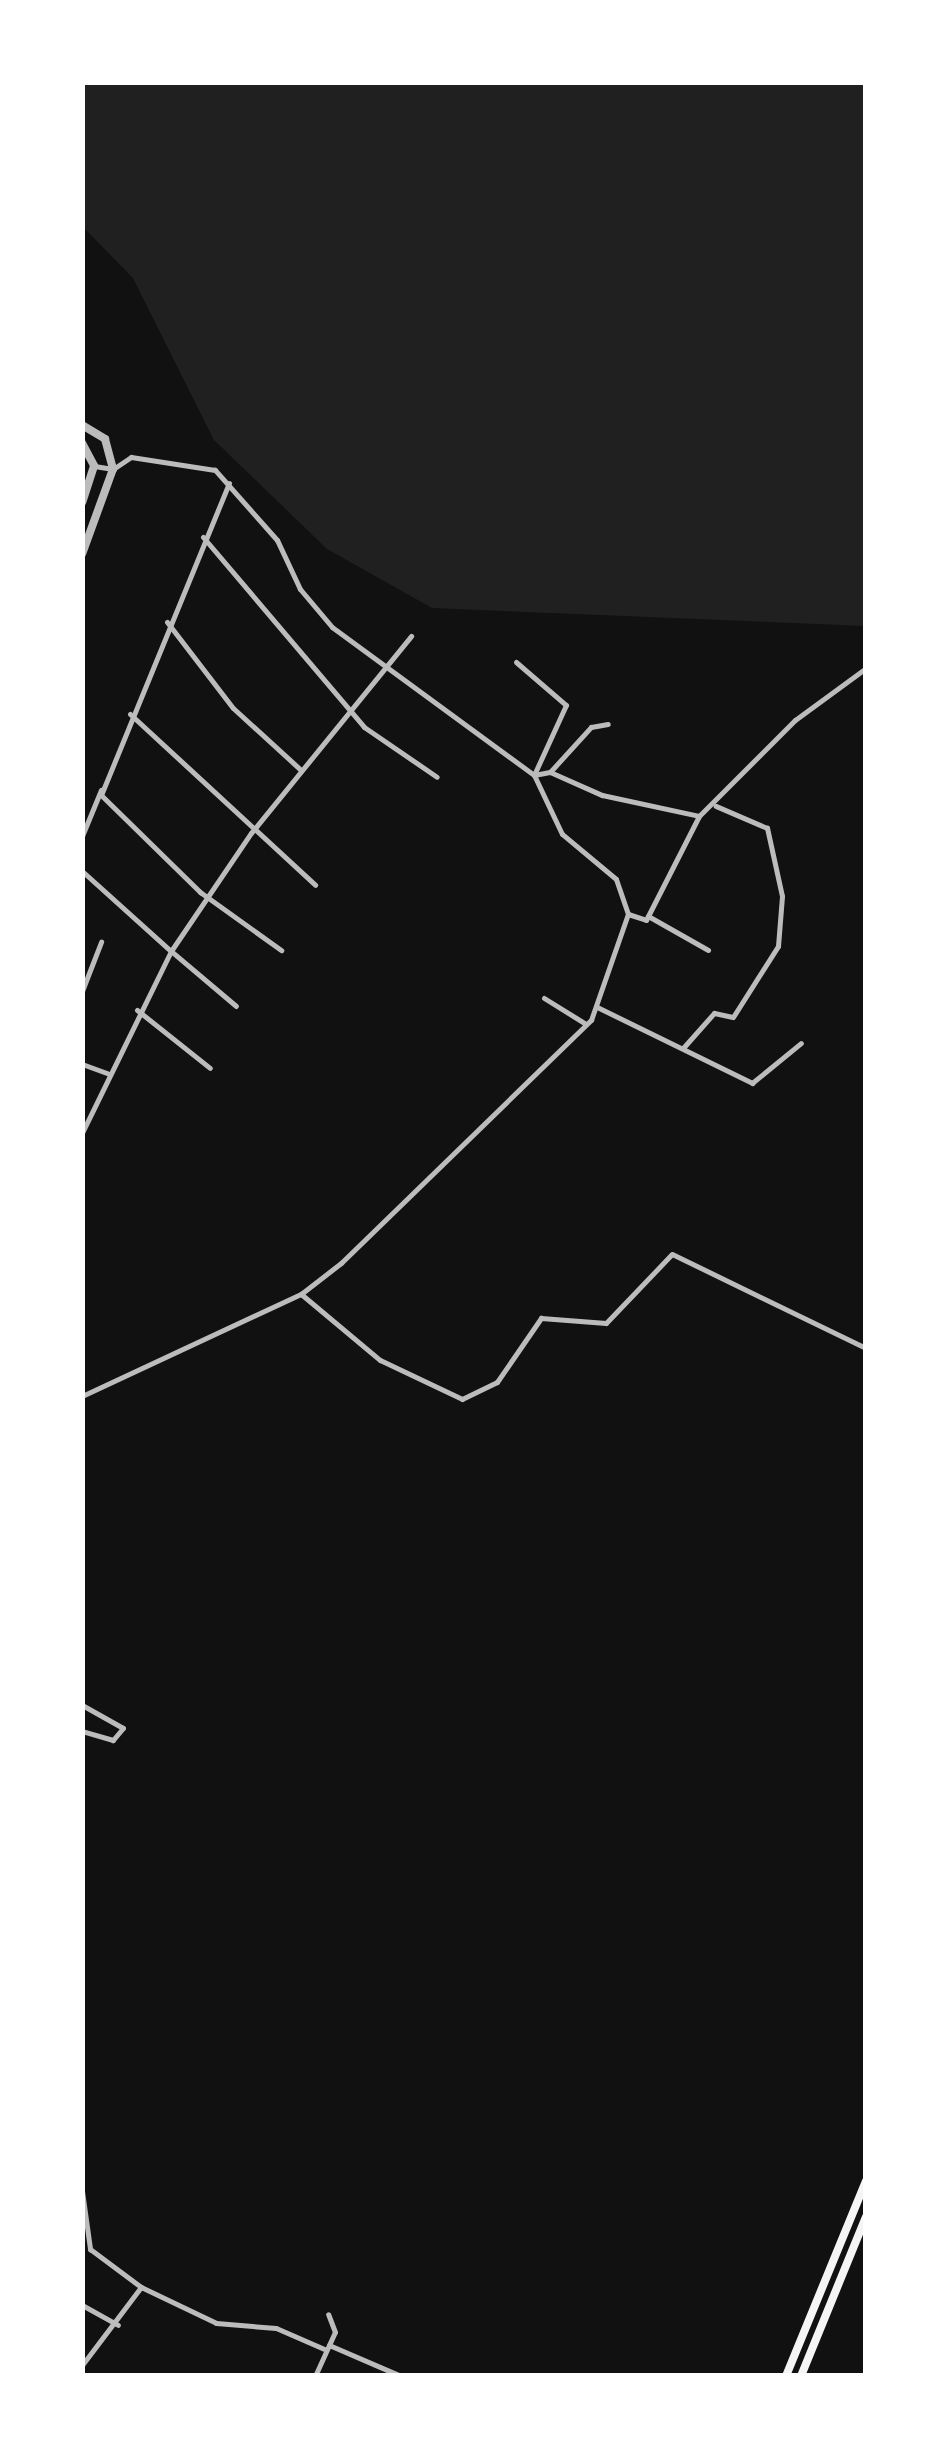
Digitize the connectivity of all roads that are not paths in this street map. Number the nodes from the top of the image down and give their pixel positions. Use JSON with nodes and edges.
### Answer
{"nodes":[{"id":1,"x":82,"y":424,"type":"edge"},
{"id":2,"x":82,"y":443,"type":"edge"},
{"id":3,"x":94,"y":466,"type":"junction"},
{"id":4,"x":113,"y":469,"type":"junction"},
{"id":5,"x":229,"y":484,"type":"junction"},
{"id":6,"x":82,"y":502,"type":"edge"},
{"id":7,"x":203,"y":536,"type":"junction"},
{"id":8,"x":82,"y":554,"type":"edge"},
{"id":9,"x":167,"y":622,"type":"junction"},
{"id":10,"x":411,"y":636,"type":"dead end"},
{"id":11,"x":516,"y":662,"type":"dead end"},
{"id":12,"x":866,"y":668,"type":"edge"},
{"id":13,"x":381,"y":669,"type":"junction"},
{"id":14,"x":349,"y":710,"type":"junction"},
{"id":15,"x":130,"y":714,"type":"junction"},
{"id":16,"x":608,"y":724,"type":"dead end"},
{"id":17,"x":301,"y":770,"type":"junction"},
{"id":18,"x":550,"y":772,"type":"junction"},
{"id":19,"x":534,"y":775,"type":"junction"},
{"id":20,"x":437,"y":778,"type":"dead end"},
{"id":21,"x":104,"y":783,"type":"junction"},
{"id":22,"x":716,"y":806,"type":"junction"},
{"id":23,"x":700,"y":816,"type":"junction"},
{"id":24,"x":251,"y":833,"type":"junction"},
{"id":25,"x":82,"y":836,"type":"edge"},
{"id":26,"x":82,"y":871,"type":"edge"},
{"id":27,"x":314,"y":885,"type":"dead end"},
{"id":28,"x":208,"y":895,"type":"junction"},
{"id":29,"x":628,"y":914,"type":"junction"},
{"id":30,"x":648,"y":916,"type":"junction"},
{"id":31,"x":101,"y":942,"type":"dead end"},
{"id":32,"x":281,"y":950,"type":"dead end"},
{"id":33,"x":708,"y":950,"type":"dead end"},
{"id":34,"x":171,"y":951,"type":"junction"},
{"id":35,"x":82,"y":990,"type":"edge"},
{"id":36,"x":544,"y":998,"type":"dead end"},
{"id":37,"x":236,"y":1006,"type":"dead end"},
{"id":38,"x":597,"y":1007,"type":"junction"},
{"id":39,"x":137,"y":1010,"type":"junction"},
{"id":40,"x":586,"y":1024,"type":"junction"},
{"id":41,"x":801,"y":1043,"type":"dead end"},
{"id":42,"x":683,"y":1048,"type":"junction"},
{"id":43,"x":82,"y":1064,"type":"edge"},
{"id":44,"x":210,"y":1068,"type":"dead end"},
{"id":45,"x":107,"y":1073,"type":"junction"},
{"id":46,"x":82,"y":1133,"type":"edge"},
{"id":47,"x":301,"y":1294,"type":"junction"},
{"id":48,"x":866,"y":1348,"type":"edge"},
{"id":49,"x":82,"y":1396,"type":"edge"},
{"id":50,"x":82,"y":1705,"type":"edge"},
{"id":51,"x":82,"y":1731,"type":"edge"},
{"id":52,"x":866,"y":2180,"type":"edge"},
{"id":53,"x":82,"y":2191,"type":"edge"},
{"id":54,"x":85,"y":2205,"type":"edge"},
{"id":55,"x":866,"y":2217,"type":"edge"},
{"id":56,"x":90,"y":2249,"type":"junction"},
{"id":57,"x":82,"y":2255,"type":"edge"},
{"id":58,"x":142,"y":2286,"type":"junction"},
{"id":59,"x":82,"y":2306,"type":"edge"},
{"id":60,"x":328,"y":2314,"type":"dead end"},
{"id":61,"x":118,"y":2326,"type":"junction"},
{"id":62,"x":326,"y":2347,"type":"junction"},
{"id":63,"x":82,"y":2365,"type":"edge"},
{"id":64,"x":792,"y":2375,"type":"edge"},
{"id":65,"x":315,"y":2376,"type":"edge"},
{"id":66,"x":401,"y":2376,"type":"edge"}],
"edges":[{"from":1,"to":4,"type":"street"},
{"from":2,"to":3,"type":"street"},
{"from":3,"to":4,"type":"street"},
{"from":3,"to":6,"type":"street"},
{"from":4,"to":5,"type":"street"},
{"from":4,"to":8,"type":"street"},
{"from":5,"to":7,"type":"street"},
{"from":5,"to":13,"type":"street"},
{"from":7,"to":9,"type":"street"},
{"from":7,"to":14,"type":"street"},
{"from":9,"to":15,"type":"street"},
{"from":9,"to":17,"type":"street"},
{"from":10,"to":13,"type":"street"},
{"from":11,"to":19,"type":"street"},
{"from":12,"to":22,"type":"street"},
{"from":13,"to":14,"type":"street"},
{"from":13,"to":19,"type":"street"},
{"from":14,"to":17,"type":"street"},
{"from":14,"to":20,"type":"street"},
{"from":15,"to":21,"type":"street"},
{"from":15,"to":24,"type":"street"},
{"from":16,"to":18,"type":"street"},
{"from":17,"to":24,"type":"street"},
{"from":18,"to":19,"type":"street"},
{"from":18,"to":23,"type":"street"},
{"from":19,"to":29,"type":"street"},
{"from":21,"to":25,"type":"street"},
{"from":21,"to":28,"type":"street"},
{"from":22,"to":23,"type":"street"},
{"from":22,"to":42,"type":"street"},
{"from":23,"to":30,"type":"street"},
{"from":24,"to":27,"type":"street"},
{"from":24,"to":28,"type":"street"},
{"from":26,"to":34,"type":"street"},
{"from":28,"to":32,"type":"street"},
{"from":28,"to":34,"type":"street"},
{"from":29,"to":30,"type":"street"},
{"from":29,"to":38,"type":"street"},
{"from":30,"to":33,"type":"street"},
{"from":31,"to":35,"type":"street"},
{"from":34,"to":37,"type":"street"},
{"from":34,"to":39,"type":"street"},
{"from":36,"to":40,"type":"street"},
{"from":38,"to":40,"type":"street"},
{"from":38,"to":42,"type":"street"},
{"from":39,"to":44,"type":"street"},
{"from":39,"to":45,"type":"street"},
{"from":40,"to":47,"type":"street"},
{"from":41,"to":42,"type":"street"},
{"from":43,"to":45,"type":"street"},
{"from":45,"to":46,"type":"street"},
{"from":47,"to":48,"type":"street"},
{"from":47,"to":49,"type":"street"},
{"from":50,"to":51,"type":"street"},
{"from":52,"to":64,"type":"main road"},
{"from":53,"to":54,"type":"street"},
{"from":54,"to":56,"type":"street"},
{"from":55,"to":64,"type":"main road"},
{"from":56,"to":57,"type":"street"},
{"from":56,"to":58,"type":"street"},
{"from":58,"to":61,"type":"street"},
{"from":58,"to":62,"type":"street"},
{"from":59,"to":61,"type":"street"},
{"from":60,"to":62,"type":"street"},
{"from":61,"to":63,"type":"street"},
{"from":62,"to":65,"type":"street"},
{"from":62,"to":66,"type":"street"}]}
